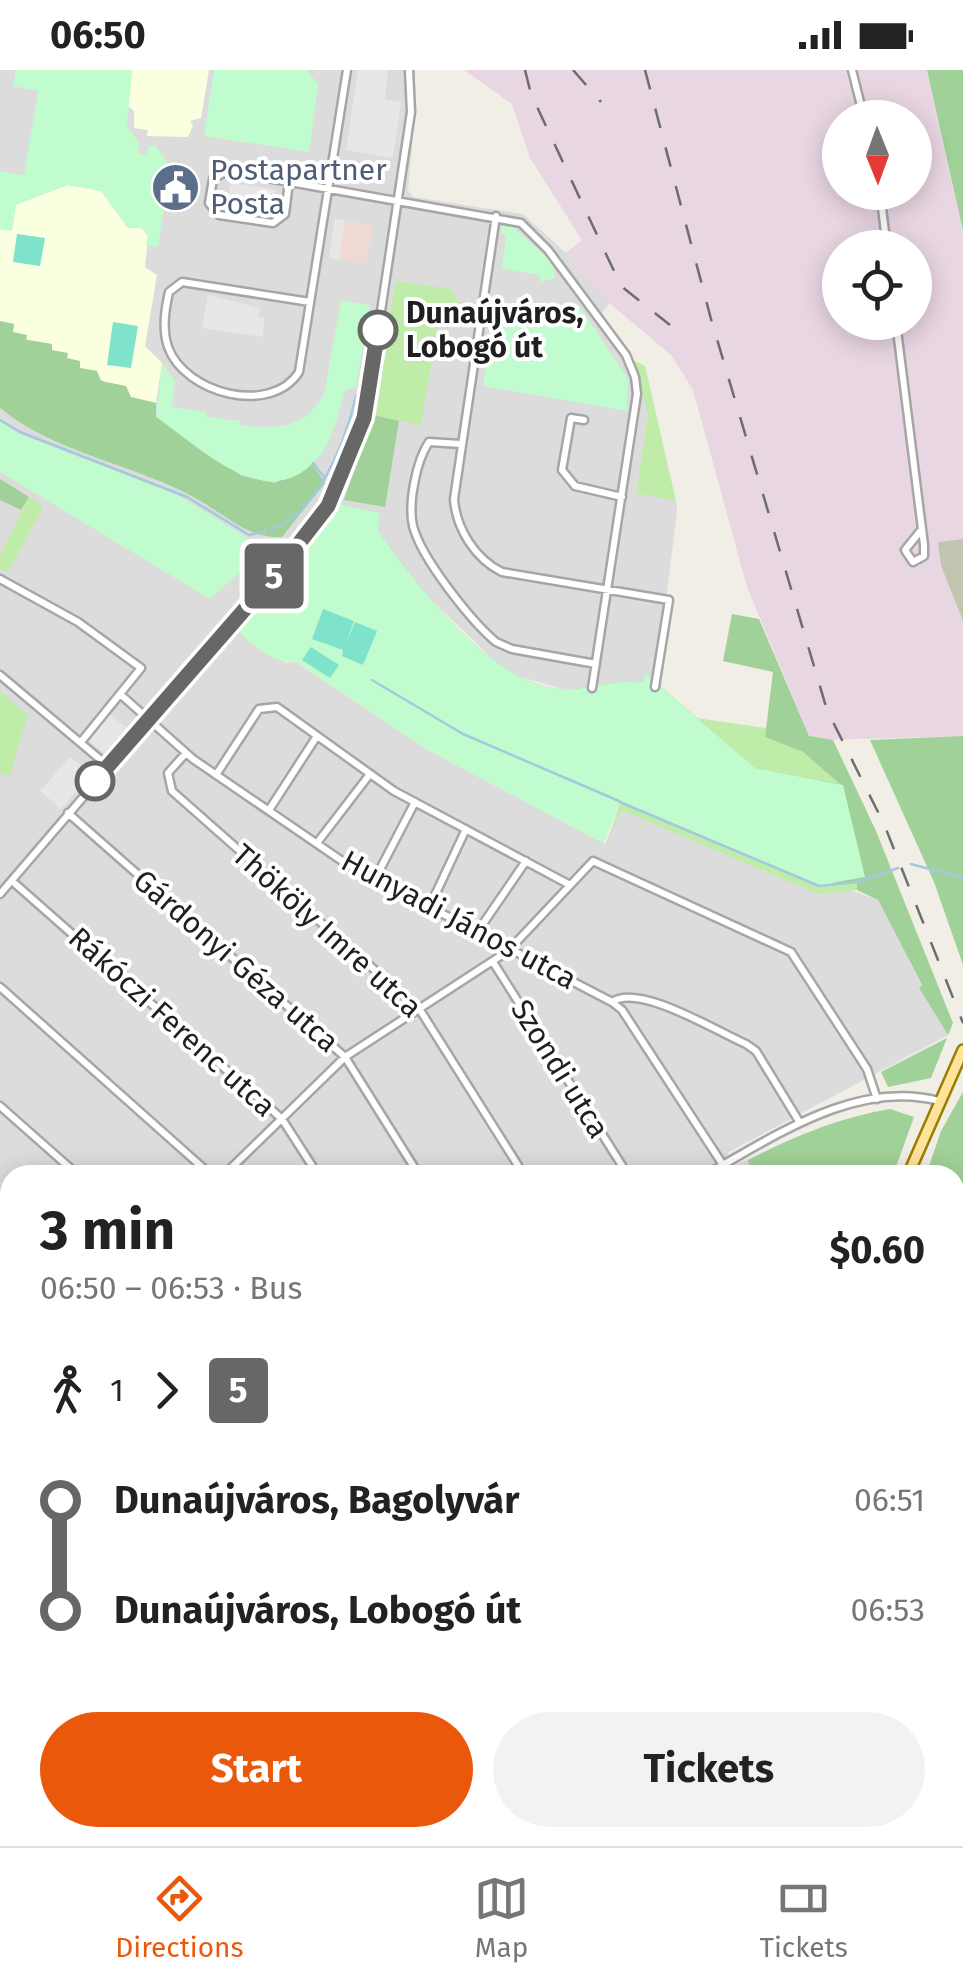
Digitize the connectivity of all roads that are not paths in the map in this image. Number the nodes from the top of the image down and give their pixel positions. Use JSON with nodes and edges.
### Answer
{"nodes":[{"id":1,"x":347,"y":70,"type":"edge"},
{"id":2,"x":409,"y":70,"type":"edge"},
{"id":3,"x":852,"y":70,"type":"edge"},
{"id":4,"x":860,"y":100,"type":"edge"},
{"id":5,"x":289,"y":182,"type":"junction"},
{"id":6,"x":329,"y":188,"type":"junction"},
{"id":7,"x":398,"y":200,"type":"junction"},
{"id":8,"x":496,"y":216,"type":"junction"},
{"id":9,"x":310,"y":302,"type":"junction"},
{"id":10,"x":898,"y":340,"type":"edge"},
{"id":11,"x":584,"y":420,"type":"dead end"},
{"id":12,"x":461,"y":444,"type":"junction"},
{"id":13,"x":622,"y":496,"type":"junction"},
{"id":14,"x":922,"y":529,"type":"junction"},
{"id":15,"x":1,"y":584,"type":"edge"},
{"id":16,"x":608,"y":589,"type":"junction"},
{"id":17,"x":596,"y":664,"type":"junction"},
{"id":18,"x":0,"y":675,"type":"edge"},
{"id":19,"x":655,"y":687,"type":"dead end"},
{"id":20,"x":592,"y":688,"type":"dead end"},
{"id":21,"x":120,"y":694,"type":"junction"},
{"id":22,"x":148,"y":719,"type":"junction"},
{"id":23,"x":318,"y":736,"type":"junction"},
{"id":24,"x":81,"y":742,"type":"junction"},
{"id":25,"x":186,"y":753,"type":"junction"},
{"id":26,"x":108,"y":766,"type":"junction"},
{"id":27,"x":370,"y":774,"type":"junction"},
{"id":28,"x":216,"y":775,"type":"junction"},
{"id":29,"x":415,"y":802,"type":"junction"},
{"id":30,"x":269,"y":810,"type":"junction"},
{"id":31,"x":68,"y":812,"type":"junction"},
{"id":32,"x":466,"y":829,"type":"junction"},
{"id":33,"x":317,"y":843,"type":"junction"},
{"id":34,"x":526,"y":861,"type":"junction"},
{"id":35,"x":375,"y":879,"type":"junction"},
{"id":36,"x":12,"y":880,"type":"junction"},
{"id":37,"x":570,"y":884,"type":"junction"},
{"id":38,"x":0,"y":894,"type":"edge"},
{"id":39,"x":430,"y":908,"type":"junction"},
{"id":40,"x":476,"y":934,"type":"junction"},
{"id":41,"x":508,"y":951,"type":"junction"},
{"id":42,"x":493,"y":962,"type":"junction"},
{"id":43,"x":0,"y":987,"type":"edge"},
{"id":44,"x":612,"y":1002,"type":"junction"},
{"id":45,"x":420,"y":1010,"type":"junction"},
{"id":46,"x":963,"y":1050,"type":"edge"},
{"id":47,"x":345,"y":1057,"type":"junction"},
{"id":48,"x":878,"y":1099,"type":"junction"},
{"id":49,"x":940,"y":1100,"type":"junction"},
{"id":50,"x":0,"y":1106,"type":"edge"},
{"id":51,"x":282,"y":1119,"type":"junction"},
{"id":52,"x":800,"y":1123,"type":"junction"},
{"id":53,"x":67,"y":1165,"type":"edge"},
{"id":54,"x":200,"y":1165,"type":"edge"},
{"id":55,"x":234,"y":1165,"type":"edge"},
{"id":56,"x":312,"y":1165,"type":"edge"},
{"id":57,"x":413,"y":1165,"type":"edge"},
{"id":58,"x":518,"y":1165,"type":"edge"},
{"id":59,"x":622,"y":1165,"type":"edge"},
{"id":60,"x":719,"y":1165,"type":"edge"},
{"id":61,"x":728,"y":1165,"type":"edge"},
{"id":62,"x":912,"y":1165,"type":"edge"}],
"edges":[{"from":1,"to":6,"type":"street"},
{"from":2,"to":7,"type":"street"},
{"from":3,"to":4,"type":"street"},
{"from":5,"to":5,"type":"street"},
{"from":5,"to":6,"type":"street"},
{"from":6,"to":7,"type":"street"},
{"from":6,"to":9,"type":"street"},
{"from":7,"to":8,"type":"street"},
{"from":7,"to":22,"type":"street"},
{"from":8,"to":12,"type":"street"},
{"from":8,"to":13,"type":"street"},
{"from":9,"to":9,"type":"street"},
{"from":10,"to":14,"type":"street"},
{"from":11,"to":13,"type":"street"},
{"from":12,"to":16,"type":"street"},
{"from":12,"to":17,"type":"street"},
{"from":13,"to":16,"type":"street"},
{"from":14,"to":14,"type":"street"},
{"from":15,"to":21,"type":"street"},
{"from":16,"to":17,"type":"street"},
{"from":16,"to":19,"type":"street"},
{"from":17,"to":20,"type":"street"},
{"from":18,"to":24,"type":"street"},
{"from":21,"to":22,"type":"street","name":"Hunyadi János utca"},
{"from":21,"to":24,"type":"street"},
{"from":22,"to":25,"type":"street","name":"Hunyadi János utca"},
{"from":22,"to":26,"type":"street"},
{"from":23,"to":27,"type":"street"},
{"from":23,"to":28,"type":"street"},
{"from":23,"to":30,"type":"street"},
{"from":24,"to":26,"type":"street"},
{"from":25,"to":28,"type":"street","name":"Hunyadi János utca"},
{"from":25,"to":45,"type":"street","name":"Thököly Imre utca"},
{"from":26,"to":31,"type":"street"},
{"from":27,"to":29,"type":"street"},
{"from":27,"to":33,"type":"street"},
{"from":28,"to":30,"type":"street","name":"Hunyadi János utca"},
{"from":29,"to":32,"type":"street"},
{"from":29,"to":35,"type":"street"},
{"from":30,"to":33,"type":"street","name":"Hunyadi János utca"},
{"from":31,"to":36,"type":"street"},
{"from":31,"to":47,"type":"street","name":"Gárdonyi Géza utca"},
{"from":32,"to":34,"type":"street"},
{"from":32,"to":39,"type":"street"},
{"from":33,"to":35,"type":"street","name":"Hunyadi János utca"},
{"from":34,"to":37,"type":"street"},
{"from":34,"to":40,"type":"street"},
{"from":35,"to":39,"type":"street","name":"Hunyadi János utca"},
{"from":36,"to":38,"type":"street"},
{"from":36,"to":51,"type":"street","name":"Rákóczi Ferenc utca"},
{"from":37,"to":41,"type":"street"},
{"from":37,"to":48,"type":"street"},
{"from":39,"to":40,"type":"street","name":"Hunyadi János utca"},
{"from":40,"to":41,"type":"street","name":"Hunyadi János utca"},
{"from":41,"to":42,"type":"street"},
{"from":41,"to":44,"type":"street","name":"Hunyadi János utca"},
{"from":42,"to":45,"type":"street"},
{"from":42,"to":59,"type":"street","name":"Szondi utca"},
{"from":43,"to":54,"type":"street"},
{"from":44,"to":52,"type":"street"},
{"from":44,"to":60,"type":"street","name":"Hunyadi János utca"},
{"from":45,"to":47,"type":"street"},
{"from":45,"to":58,"type":"street","name":"Thököly Imre utca"},
{"from":46,"to":49,"type":"main road"},
{"from":47,"to":51,"type":"street"},
{"from":47,"to":57,"type":"street","name":"Gárdonyi Géza utca"},
{"from":48,"to":49,"type":"street"},
{"from":48,"to":52,"type":"street"},
{"from":49,"to":62,"type":"main road"},
{"from":50,"to":53,"type":"street"},
{"from":51,"to":55,"type":"street"},
{"from":51,"to":56,"type":"street","name":"Rákóczi Ferenc utca"},
{"from":52,"to":61,"type":"street"}]}
